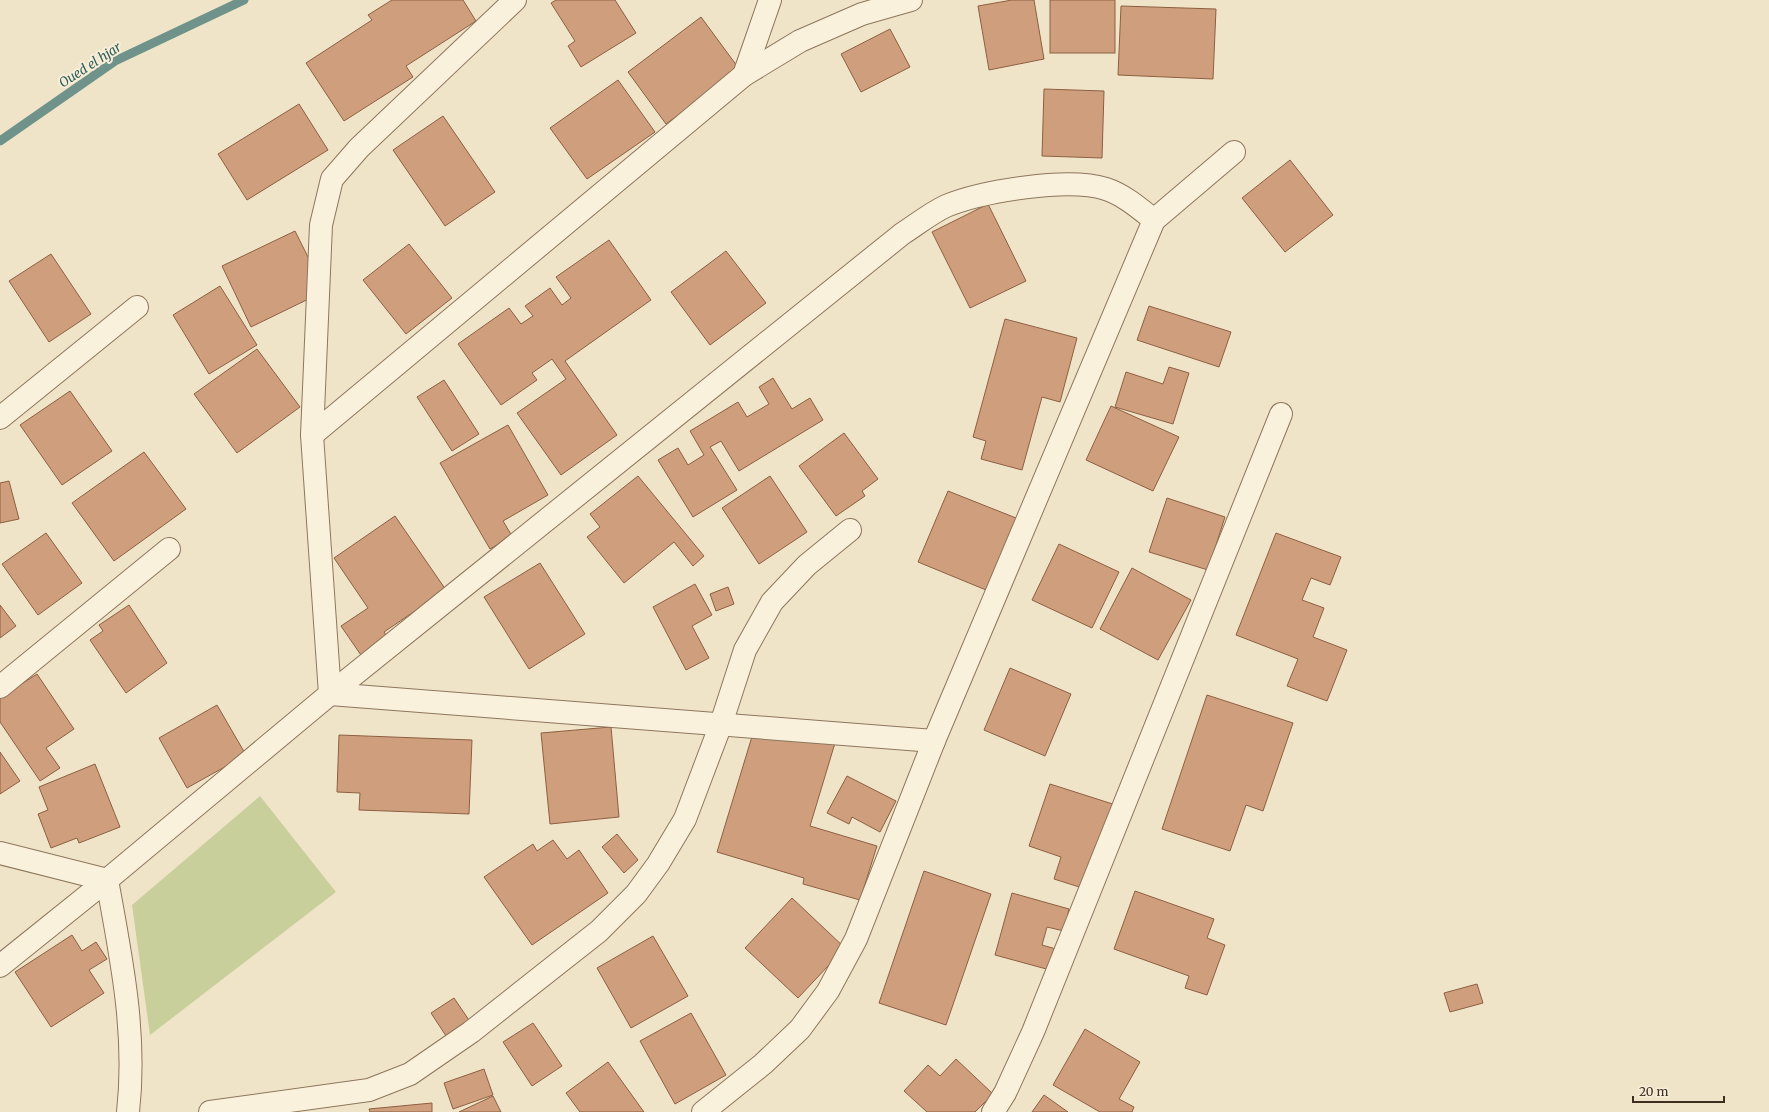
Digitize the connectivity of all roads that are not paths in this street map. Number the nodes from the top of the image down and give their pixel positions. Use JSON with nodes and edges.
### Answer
{"nodes":[{"id":1,"x":515,"y":0,"type":"edge"},
{"id":2,"x":770,"y":0,"type":"edge"},
{"id":3,"x":911,"y":0,"type":"edge"},
{"id":4,"x":744,"y":75,"type":"junction"},
{"id":5,"x":1234,"y":152,"type":"dead end"},
{"id":6,"x":1154,"y":220,"type":"junction"},
{"id":7,"x":137,"y":307,"type":"dead end"},
{"id":8,"x":1281,"y":414,"type":"dead end"},
{"id":9,"x":0,"y":418,"type":"edge"},
{"id":10,"x":312,"y":436,"type":"junction"},
{"id":11,"x":850,"y":530,"type":"dead end"},
{"id":12,"x":169,"y":549,"type":"dead end"},
{"id":13,"x":0,"y":687,"type":"edge"},
{"id":14,"x":330,"y":694,"type":"junction"},
{"id":15,"x":721,"y":724,"type":"junction"},
{"id":16,"x":934,"y":741,"type":"junction"},
{"id":17,"x":0,"y":853,"type":"edge"},
{"id":18,"x":107,"y":880,"type":"junction"},
{"id":19,"x":0,"y":966,"type":"edge"},
{"id":20,"x":128,"y":1112,"type":"edge"},
{"id":21,"x":210,"y":1112,"type":"edge"},
{"id":22,"x":703,"y":1112,"type":"edge"},
{"id":23,"x":993,"y":1112,"type":"edge"}],
"edges":[{"from":1,"to":10,"type":"street"},
{"from":2,"to":4,"type":"street"},
{"from":3,"to":4,"type":"street"},
{"from":4,"to":10,"type":"street"},
{"from":5,"to":6,"type":"street"},
{"from":6,"to":14,"type":"street"},
{"from":6,"to":16,"type":"street"},
{"from":7,"to":9,"type":"street"},
{"from":8,"to":23,"type":"street"},
{"from":10,"to":14,"type":"street"},
{"from":11,"to":15,"type":"street"},
{"from":12,"to":13,"type":"street"},
{"from":14,"to":15,"type":"street"},
{"from":14,"to":18,"type":"street"},
{"from":15,"to":16,"type":"street"},
{"from":15,"to":21,"type":"street"},
{"from":16,"to":22,"type":"street"},
{"from":17,"to":18,"type":"street"},
{"from":18,"to":19,"type":"street"},
{"from":18,"to":20,"type":"street"}]}
